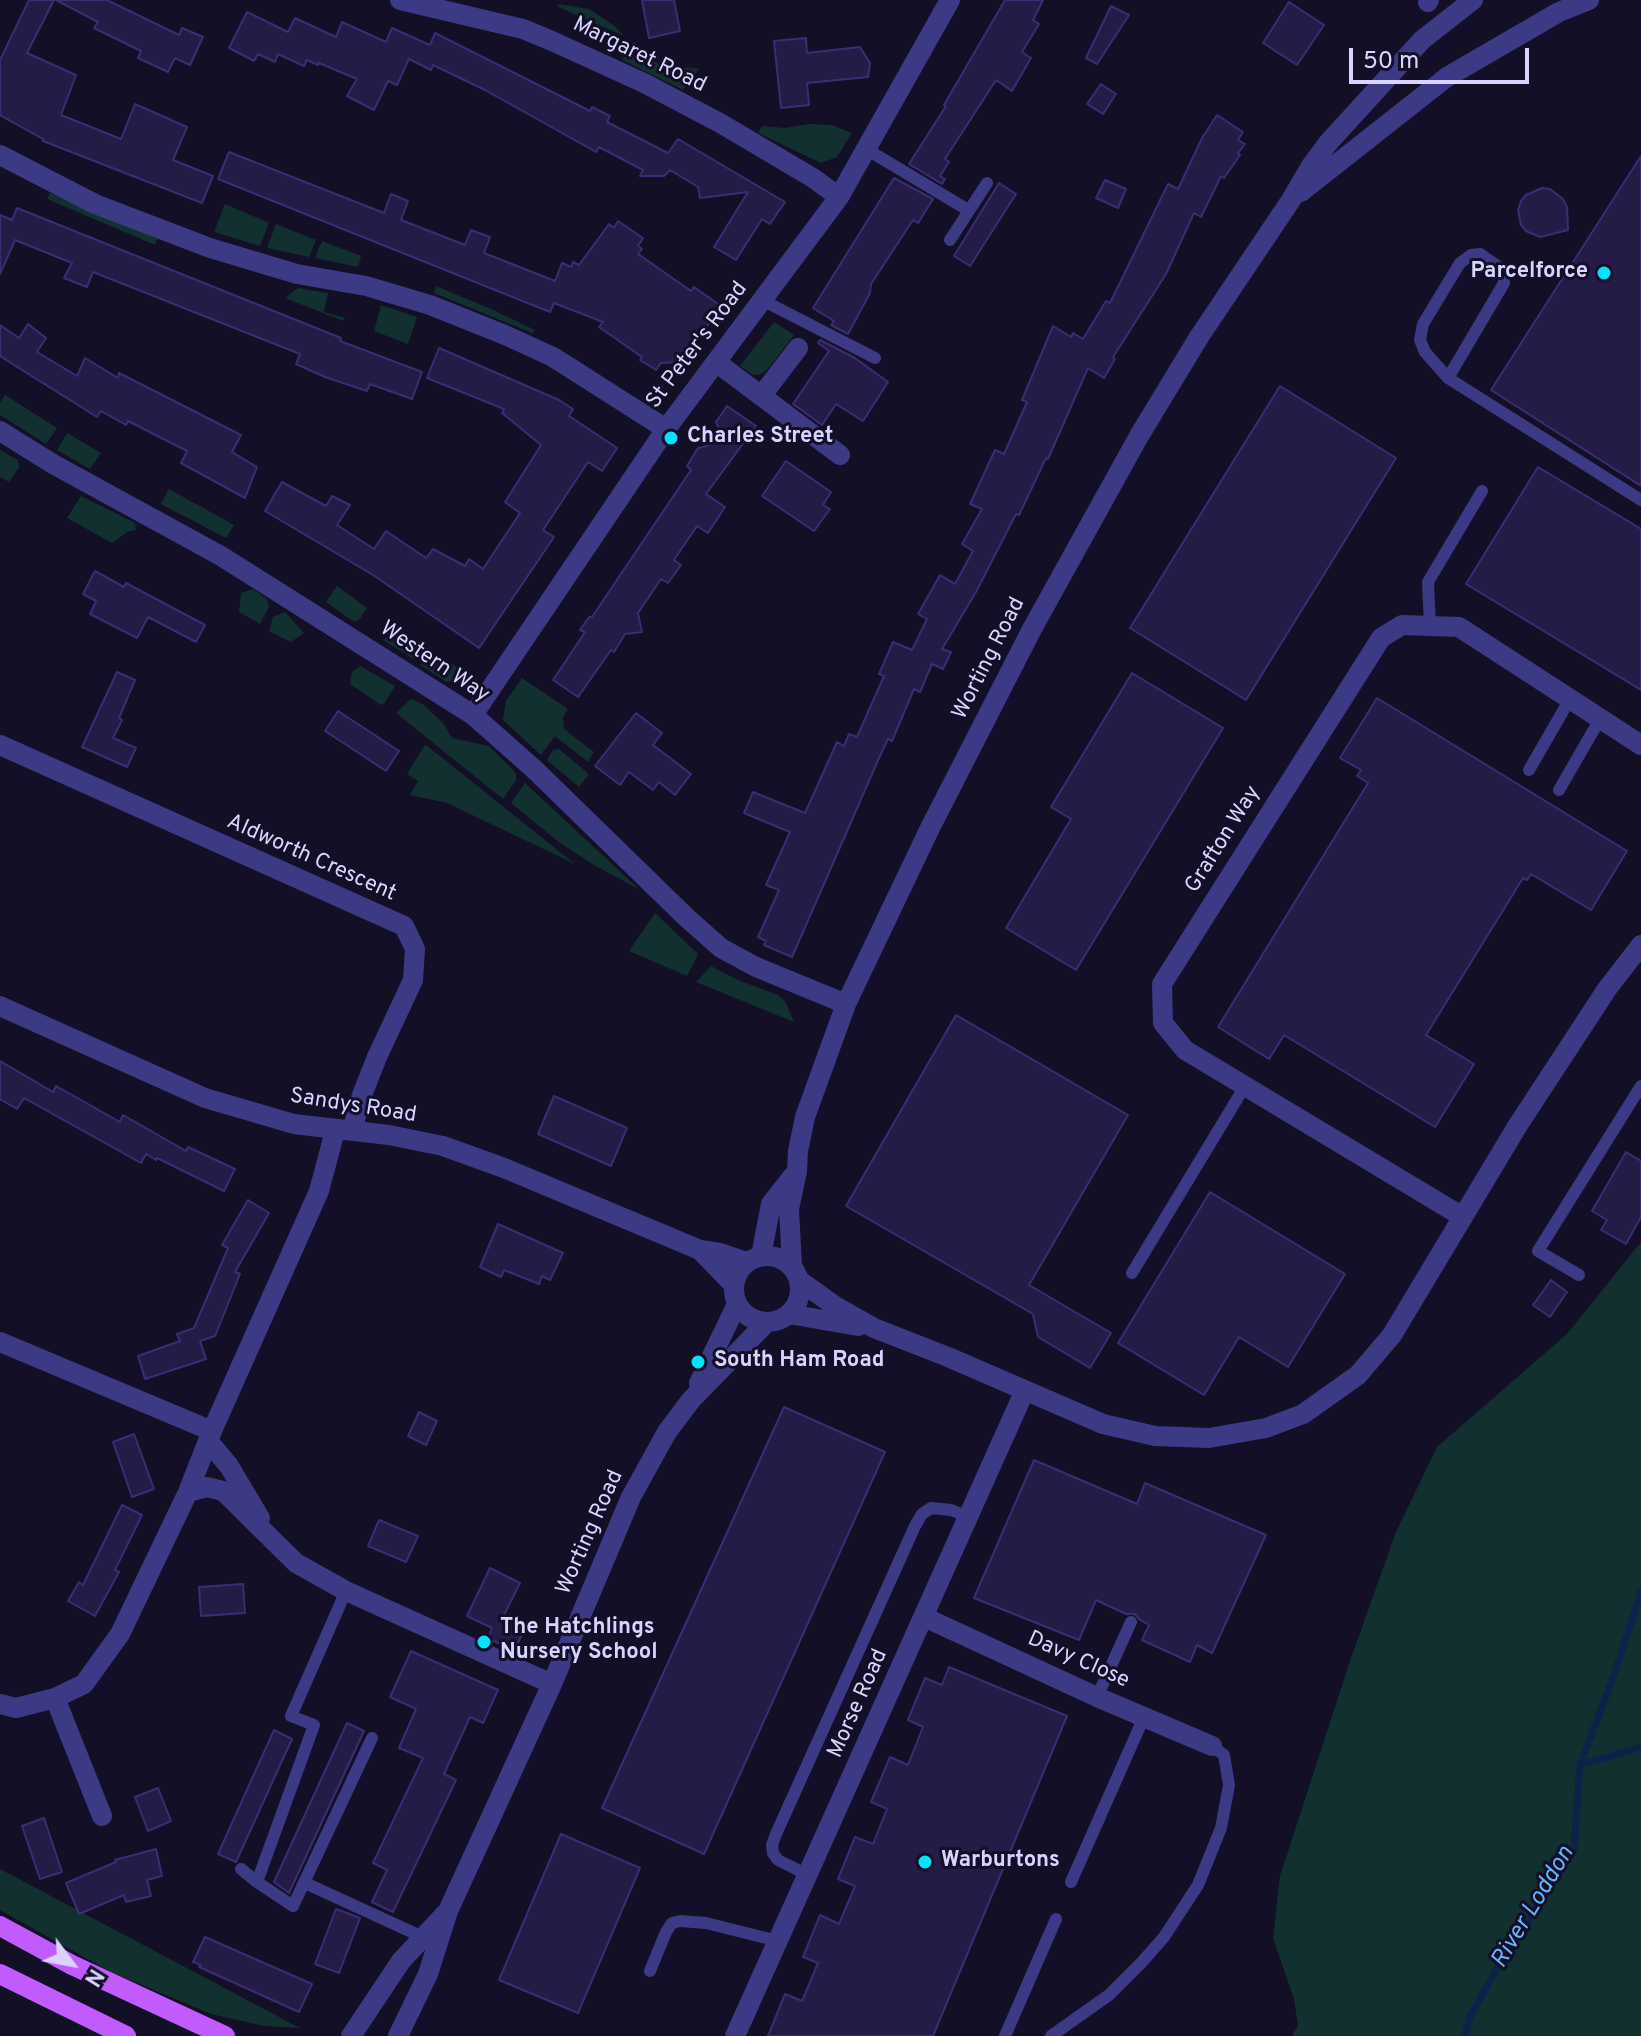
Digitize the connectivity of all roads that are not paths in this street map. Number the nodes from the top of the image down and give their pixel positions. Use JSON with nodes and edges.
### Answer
{"nodes":[{"id":1,"x":400,"y":0,"type":"edge"},
{"id":2,"x":950,"y":0,"type":"edge"},
{"id":3,"x":1473,"y":0,"type":"edge"},
{"id":4,"x":1589,"y":0,"type":"edge"},
{"id":5,"x":866,"y":149,"type":"junction"},
{"id":6,"x":0,"y":155,"type":"edge"},
{"id":7,"x":987,"y":183,"type":"dead end"},
{"id":8,"x":839,"y":197,"type":"junction"},
{"id":9,"x":1291,"y":200,"type":"junction"},
{"id":10,"x":968,"y":210,"type":"junction"},
{"id":11,"x":950,"y":240,"type":"dead end"},
{"id":12,"x":762,"y":300,"type":"junction"},
{"id":13,"x":798,"y":348,"type":"dead end"},
{"id":14,"x":875,"y":358,"type":"dead end"},
{"id":15,"x":716,"y":362,"type":"junction"},
{"id":16,"x":1448,"y":378,"type":"junction"},
{"id":17,"x":762,"y":395,"type":"junction"},
{"id":18,"x":666,"y":429,"type":"junction"},
{"id":19,"x":0,"y":431,"type":"edge"},
{"id":20,"x":840,"y":455,"type":"dead end"},
{"id":21,"x":1482,"y":491,"type":"dead end"},
{"id":22,"x":1641,"y":500,"type":"edge"},
{"id":23,"x":1430,"y":626,"type":"junction"},
{"id":24,"x":1570,"y":699,"type":"junction"},
{"id":25,"x":473,"y":715,"type":"junction"},
{"id":26,"x":1600,"y":719,"type":"junction"},
{"id":27,"x":0,"y":745,"type":"edge"},
{"id":28,"x":1641,"y":745,"type":"edge"},
{"id":29,"x":1529,"y":770,"type":"dead end"},
{"id":30,"x":1559,"y":790,"type":"dead end"},
{"id":31,"x":1641,"y":945,"type":"edge"},
{"id":32,"x":846,"y":1004,"type":"junction"},
{"id":33,"x":0,"y":1006,"type":"edge"},
{"id":34,"x":1245,"y":1086,"type":"junction"},
{"id":35,"x":1641,"y":1086,"type":"edge"},
{"id":36,"x":344,"y":1130,"type":"junction"},
{"id":37,"x":797,"y":1171,"type":"junction"},
{"id":38,"x":1463,"y":1217,"type":"junction"},
{"id":39,"x":700,"y":1250,"type":"junction"},
{"id":40,"x":754,"y":1259,"type":"junction"},
{"id":41,"x":796,"y":1273,"type":"junction"},
{"id":42,"x":1132,"y":1273,"type":"dead end"},
{"id":43,"x":1579,"y":1275,"type":"dead end"},
{"id":44,"x":736,"y":1295,"type":"junction"},
{"id":45,"x":789,"y":1314,"type":"junction"},
{"id":46,"x":767,"y":1322,"type":"junction"},
{"id":47,"x":874,"y":1328,"type":"junction"},
{"id":48,"x":0,"y":1342,"type":"edge"},
{"id":49,"x":1025,"y":1390,"type":"junction"},
{"id":50,"x":691,"y":1400,"type":"junction"},
{"id":51,"x":210,"y":1437,"type":"junction"},
{"id":52,"x":188,"y":1492,"type":"junction"},
{"id":53,"x":969,"y":1517,"type":"junction"},
{"id":54,"x":268,"y":1534,"type":"junction"},
{"id":55,"x":346,"y":1591,"type":"junction"},
{"id":56,"x":924,"y":1617,"type":"junction"},
{"id":57,"x":1131,"y":1622,"type":"dead end"},
{"id":58,"x":552,"y":1684,"type":"junction"},
{"id":59,"x":1097,"y":1697,"type":"junction"},
{"id":60,"x":55,"y":1698,"type":"junction"},
{"id":61,"x":0,"y":1704,"type":"edge"},
{"id":62,"x":1144,"y":1717,"type":"junction"},
{"id":63,"x":372,"y":1738,"type":"dead end"},
{"id":64,"x":1212,"y":1746,"type":"joint"},
{"id":65,"x":103,"y":1823,"type":"dead end"},
{"id":66,"x":241,"y":1869,"type":"dead end"},
{"id":67,"x":808,"y":1875,"type":"junction"},
{"id":68,"x":257,"y":1882,"type":"junction"},
{"id":69,"x":1071,"y":1882,"type":"dead end"},
{"id":70,"x":305,"y":1883,"type":"junction"},
{"id":71,"x":1056,"y":1919,"type":"dead end"},
{"id":72,"x":0,"y":1926,"type":"edge"},
{"id":73,"x":430,"y":1940,"type":"junction"},
{"id":74,"x":778,"y":1941,"type":"junction"},
{"id":75,"x":650,"y":1971,"type":"dead end"},
{"id":76,"x":0,"y":1974,"type":"edge"},
{"id":77,"x":126,"y":2036,"type":"edge"},
{"id":78,"x":225,"y":2036,"type":"edge"},
{"id":79,"x":351,"y":2036,"type":"edge"},
{"id":80,"x":398,"y":2036,"type":"edge"},
{"id":81,"x":735,"y":2036,"type":"edge"},
{"id":82,"x":1005,"y":2036,"type":"edge"},
{"id":83,"x":1051,"y":2036,"type":"edge"}],
"edges":[{"from":1,"to":8,"type":"street","name":"Margaret Road"},
{"from":2,"to":5,"type":"street","name":"St Peter's Road"},
{"from":3,"to":9,"type":"street","name":"Worting Road"},
{"from":4,"to":9,"type":"street","name":"Worting Road"},
{"from":5,"to":8,"type":"street","name":"St Peter's Road"},
{"from":5,"to":10,"type":"lane"},
{"from":6,"to":18,"type":"street"},
{"from":7,"to":10,"type":"lane"},
{"from":8,"to":12,"type":"street","name":"St Peter's Road"},
{"from":9,"to":32,"type":"street","name":"Worting Road"},
{"from":10,"to":11,"type":"lane"},
{"from":12,"to":14,"type":"lane"},
{"from":12,"to":15,"type":"street","name":"St Peter's Road"},
{"from":13,"to":17,"type":"street"},
{"from":15,"to":17,"type":"street"},
{"from":15,"to":18,"type":"street","name":"St Peter's Road"},
{"from":16,"to":16,"type":"lane"},
{"from":16,"to":22,"type":"lane"},
{"from":17,"to":20,"type":"street"},
{"from":18,"to":25,"type":"street","name":"St Peter's Road"},
{"from":19,"to":25,"type":"street","name":"Western Way"},
{"from":21,"to":23,"type":"lane"},
{"from":23,"to":24,"type":"street","name":"Grafton Way"},
{"from":23,"to":34,"type":"street","name":"Grafton Way"},
{"from":24,"to":26,"type":"street","name":"Grafton Way"},
{"from":24,"to":29,"type":"lane"},
{"from":25,"to":32,"type":"street","name":"Western Way"},
{"from":26,"to":28,"type":"street","name":"Grafton Way"},
{"from":26,"to":30,"type":"lane"},
{"from":27,"to":36,"type":"street","name":"Aldworth Crescent"},
{"from":31,"to":38,"type":"street"},
{"from":32,"to":37,"type":"street","name":"Worting Road"},
{"from":33,"to":36,"type":"street","name":"Sandys Road"},
{"from":34,"to":38,"type":"street","name":"Grafton Way"},
{"from":34,"to":42,"type":"lane"},
{"from":35,"to":43,"type":"lane"},
{"from":36,"to":39,"type":"street","name":"Sandys Road"},
{"from":36,"to":51,"type":"street"},
{"from":37,"to":40,"type":"street"},
{"from":37,"to":41,"type":"street","name":"Worting Road"},
{"from":38,"to":49,"type":"street"},
{"from":39,"to":40,"type":"street","name":"Sandys Road"},
{"from":39,"to":44,"type":"street","name":"Sandys Road"},
{"from":40,"to":41,"type":"street"},
{"from":40,"to":44,"type":"street"},
{"from":41,"to":45,"type":"street"},
{"from":41,"to":47,"type":"street"},
{"from":44,"to":46,"type":"street"},
{"from":44,"to":50,"type":"street","name":"Worting Road"},
{"from":45,"to":46,"type":"street"},
{"from":45,"to":47,"type":"street"},
{"from":46,"to":50,"type":"street","name":"Worting Road"},
{"from":47,"to":49,"type":"street"},
{"from":48,"to":51,"type":"street"},
{"from":49,"to":53,"type":"street","name":"Morse Road"},
{"from":50,"to":58,"type":"street","name":"Worting Road"},
{"from":51,"to":52,"type":"street"},
{"from":51,"to":54,"type":"street"},
{"from":52,"to":54,"type":"street"},
{"from":52,"to":60,"type":"street"},
{"from":53,"to":56,"type":"street","name":"Morse Road"},
{"from":53,"to":67,"type":"lane"},
{"from":54,"to":55,"type":"street"},
{"from":55,"to":58,"type":"street"},
{"from":55,"to":68,"type":"lane"},
{"from":56,"to":59,"type":"street","name":"Davy Close"},
{"from":56,"to":67,"type":"street","name":"Morse Road"},
{"from":57,"to":59,"type":"lane"},
{"from":58,"to":73,"type":"street","name":"Worting Road"},
{"from":59,"to":62,"type":"street","name":"Davy Close"},
{"from":60,"to":61,"type":"street"},
{"from":60,"to":65,"type":"street"},
{"from":62,"to":64,"type":"street","name":"Davy Close"},
{"from":62,"to":69,"type":"lane"},
{"from":63,"to":70,"type":"lane"},
{"from":64,"to":83,"type":"lane"},
{"from":66,"to":68,"type":"lane"},
{"from":67,"to":74,"type":"street","name":"Morse Road"},
{"from":68,"to":70,"type":"lane"},
{"from":70,"to":73,"type":"lane"},
{"from":71,"to":82,"type":"lane"},
{"from":72,"to":78,"type":"main road"},
{"from":73,"to":79,"type":"street","name":"Worting Road"},
{"from":73,"to":80,"type":"street","name":"Worting Road"},
{"from":74,"to":75,"type":"lane"},
{"from":74,"to":81,"type":"street","name":"Morse Road"},
{"from":76,"to":77,"type":"main road"}]}
